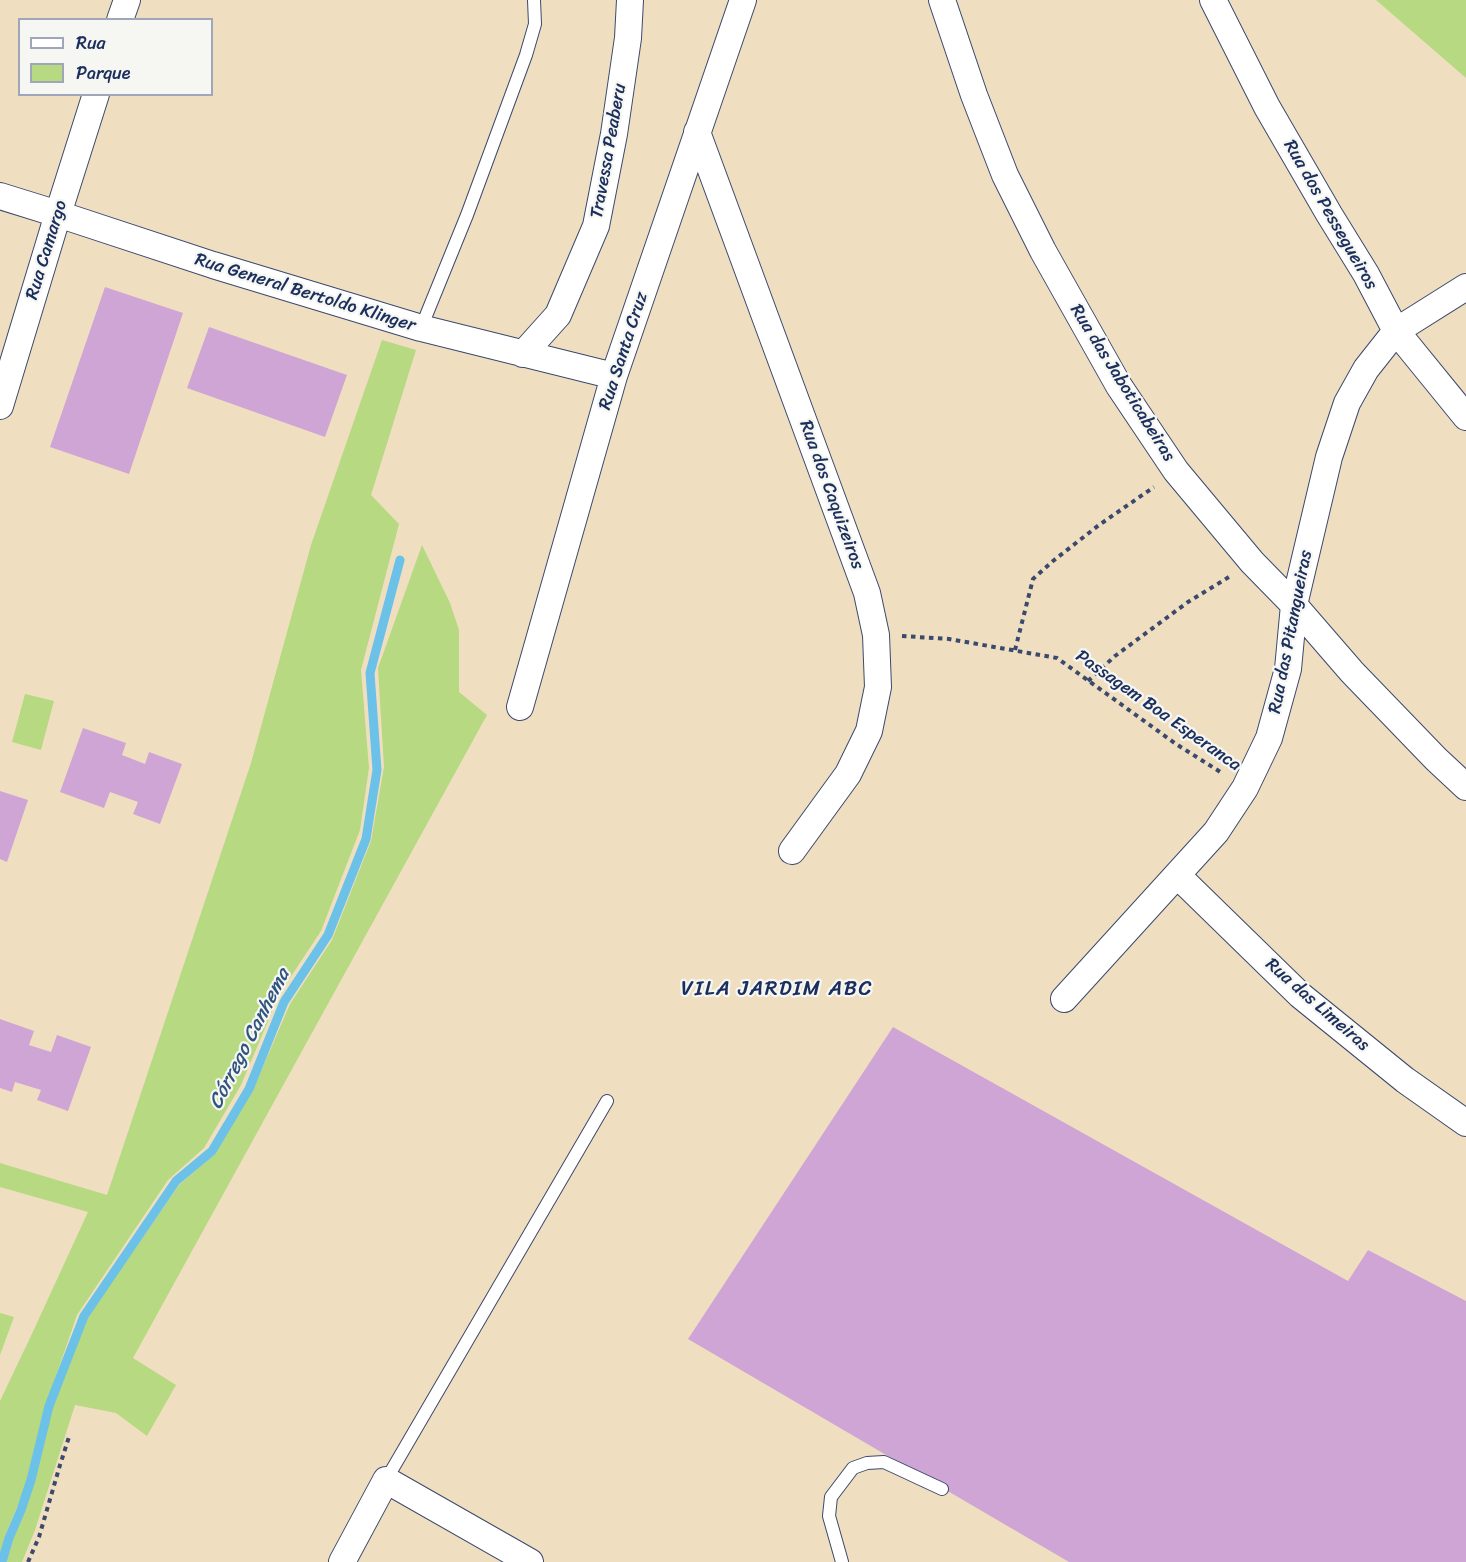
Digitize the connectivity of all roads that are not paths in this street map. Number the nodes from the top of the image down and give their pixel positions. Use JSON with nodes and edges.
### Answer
{"nodes":[{"id":1,"x":127,"y":0,"type":"edge"},
{"id":2,"x":534,"y":0,"type":"edge"},
{"id":3,"x":630,"y":0,"type":"edge"},
{"id":4,"x":743,"y":0,"type":"edge"},
{"id":5,"x":942,"y":0,"type":"edge"},
{"id":6,"x":1214,"y":0,"type":"edge"},
{"id":7,"x":121,"y":18,"type":"edge"},
{"id":8,"x":95,"y":96,"type":"edge"},
{"id":9,"x":697,"y":132,"type":"junction"},
{"id":10,"x":0,"y":196,"type":"edge"},
{"id":11,"x":58,"y":214,"type":"junction"},
{"id":12,"x":1466,"y":286,"type":"edge"},
{"id":13,"x":421,"y":328,"type":"junction"},
{"id":14,"x":1396,"y":331,"type":"junction"},
{"id":15,"x":523,"y":354,"type":"junction"},
{"id":16,"x":614,"y":376,"type":"junction"},
{"id":17,"x":0,"y":406,"type":"edge"},
{"id":18,"x":1466,"y":417,"type":"edge"},
{"id":19,"x":1294,"y":605,"type":"junction"},
{"id":20,"x":520,"y":706,"type":"dead end"},
{"id":21,"x":1466,"y":787,"type":"edge"},
{"id":22,"x":792,"y":851,"type":"dead end"},
{"id":23,"x":1177,"y":875,"type":"junction"},
{"id":24,"x":1064,"y":999,"type":"dead end"},
{"id":25,"x":607,"y":1101,"type":"dead end"},
{"id":26,"x":1466,"y":1123,"type":"edge"},
{"id":27,"x":386,"y":1480,"type":"junction"},
{"id":28,"x":942,"y":1489,"type":"dead end"},
{"id":29,"x":342,"y":1562,"type":"edge"},
{"id":30,"x":530,"y":1562,"type":"edge"},
{"id":31,"x":842,"y":1562,"type":"edge"}],
"edges":[{"from":1,"to":7,"type":"street"},
{"from":2,"to":13,"type":"lane"},
{"from":3,"to":15,"type":"street","name":"Travessa Peaberu"},
{"from":4,"to":9,"type":"street","name":"Rua Santa Cruz"},
{"from":5,"to":19,"type":"street","name":"Rua das Jaboticabeiras"},
{"from":6,"to":14,"type":"street","name":"Rua dos Pessegueiros"},
{"from":8,"to":11,"type":"street","name":"Rua Camargo"},
{"from":9,"to":16,"type":"street","name":"Rua Santa Cruz"},
{"from":9,"to":22,"type":"street","name":"Rua dos Caquizeiros"},
{"from":10,"to":11,"type":"street","name":"Rua General Bertoldo Klinger"},
{"from":11,"to":13,"type":"street","name":"Rua General Bertoldo Klinger"},
{"from":11,"to":17,"type":"street","name":"Rua Camargo"},
{"from":12,"to":14,"type":"street","name":"Rua das Pitangueiras"},
{"from":13,"to":15,"type":"street","name":"Rua General Bertoldo Klinger"},
{"from":14,"to":18,"type":"street","name":"Rua dos Pessegueiros"},
{"from":14,"to":19,"type":"street","name":"Rua das Pitangueiras"},
{"from":15,"to":16,"type":"street","name":"Rua General Bertoldo Klinger"},
{"from":16,"to":20,"type":"street","name":"Rua Santa Cruz"},
{"from":19,"to":21,"type":"street","name":"Rua das Jaboticabeiras"},
{"from":19,"to":23,"type":"street","name":"Rua das Pitangueiras"},
{"from":23,"to":24,"type":"street","name":"Rua das Pitangueiras"},
{"from":23,"to":26,"type":"street","name":"Rua das Limeiras"},
{"from":25,"to":27,"type":"lane"},
{"from":27,"to":29,"type":"street"},
{"from":27,"to":30,"type":"street"},
{"from":28,"to":31,"type":"lane"}]}
